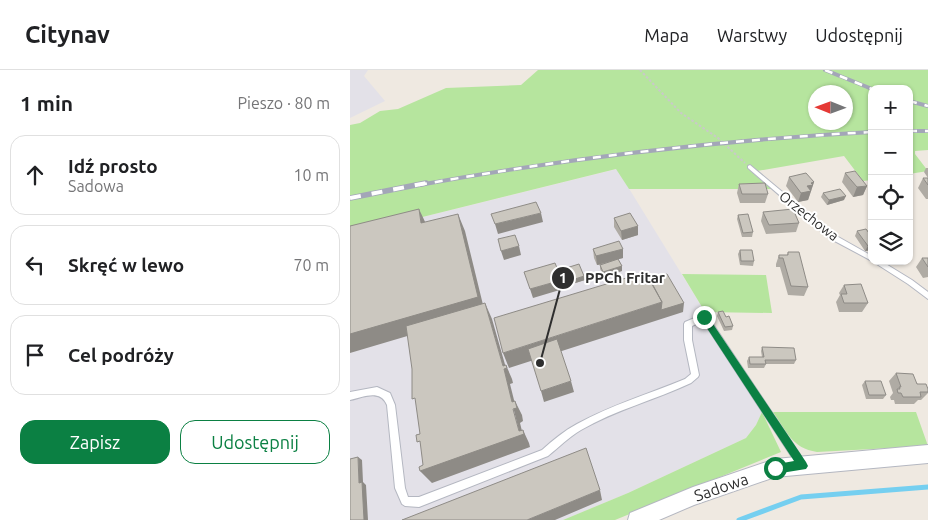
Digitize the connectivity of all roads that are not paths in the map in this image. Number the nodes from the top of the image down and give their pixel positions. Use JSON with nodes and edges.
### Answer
{"nodes":[{"id":1,"x":750,"y":167,"type":"road end"},
{"id":2,"x":868,"y":257,"type":"edge"},
{"id":3,"x":881,"y":265,"type":"edge"},
{"id":4,"x":928,"y":296,"type":"edge"},
{"id":5,"x":350,"y":396,"type":"edge"},
{"id":6,"x":928,"y":454,"type":"edge"},
{"id":7,"x":803,"y":466,"type":"junction"},
{"id":8,"x":637,"y":520,"type":"edge"}],
"edges":[{"from":1,"to":2,"type":"lane","name":"Orzechowa"},
{"from":3,"to":4,"type":"lane","name":"Orzechowa"},
{"from":5,"to":7,"type":"lane"},
{"from":6,"to":7,"type":"street","name":"Sadowa"},
{"from":7,"to":8,"type":"street","name":"Sadowa"}]}
